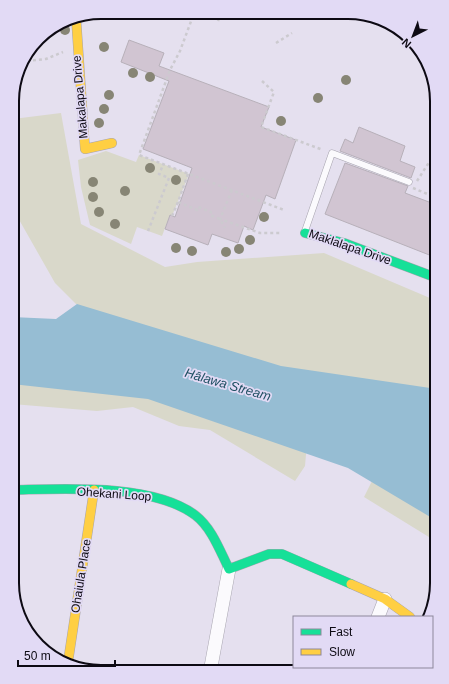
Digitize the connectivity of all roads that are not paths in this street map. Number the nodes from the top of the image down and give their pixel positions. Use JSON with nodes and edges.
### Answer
{"nodes":[{"id":1,"x":76,"y":23,"type":"edge"},
{"id":2,"x":112,"y":143,"type":"dead end"},
{"id":3,"x":409,"y":182,"type":"road end"},
{"id":4,"x":304,"y":233,"type":"joint"},
{"id":5,"x":430,"y":275,"type":"edge"},
{"id":6,"x":19,"y":490,"type":"edge"},
{"id":7,"x":94,"y":490,"type":"junction"},
{"id":8,"x":229,"y":568,"type":"junction"},
{"id":9,"x":385,"y":599,"type":"junction"},
{"id":10,"x":378,"y":616,"type":"edge"},
{"id":11,"x":409,"y":616,"type":"edge"},
{"id":12,"x":69,"y":658,"type":"edge"},
{"id":13,"x":211,"y":665,"type":"edge"}],
"edges":[{"from":1,"to":2,"type":"street","name":"Makalapa Drive"},
{"from":3,"to":4,"type":"lane","name":"Maklalapa Drive"},
{"from":4,"to":5,"type":"street","name":"Maklalapa Drive"},
{"from":6,"to":7,"type":"street","name":"Ohekani Loop"},
{"from":7,"to":8,"type":"street","name":"Ohekani Loop"},
{"from":7,"to":12,"type":"street","name":"Ohaiula Place"},
{"from":8,"to":9,"type":"street"},
{"from":8,"to":13,"type":"street"},
{"from":9,"to":10,"type":"street"},
{"from":9,"to":11,"type":"street"}]}
